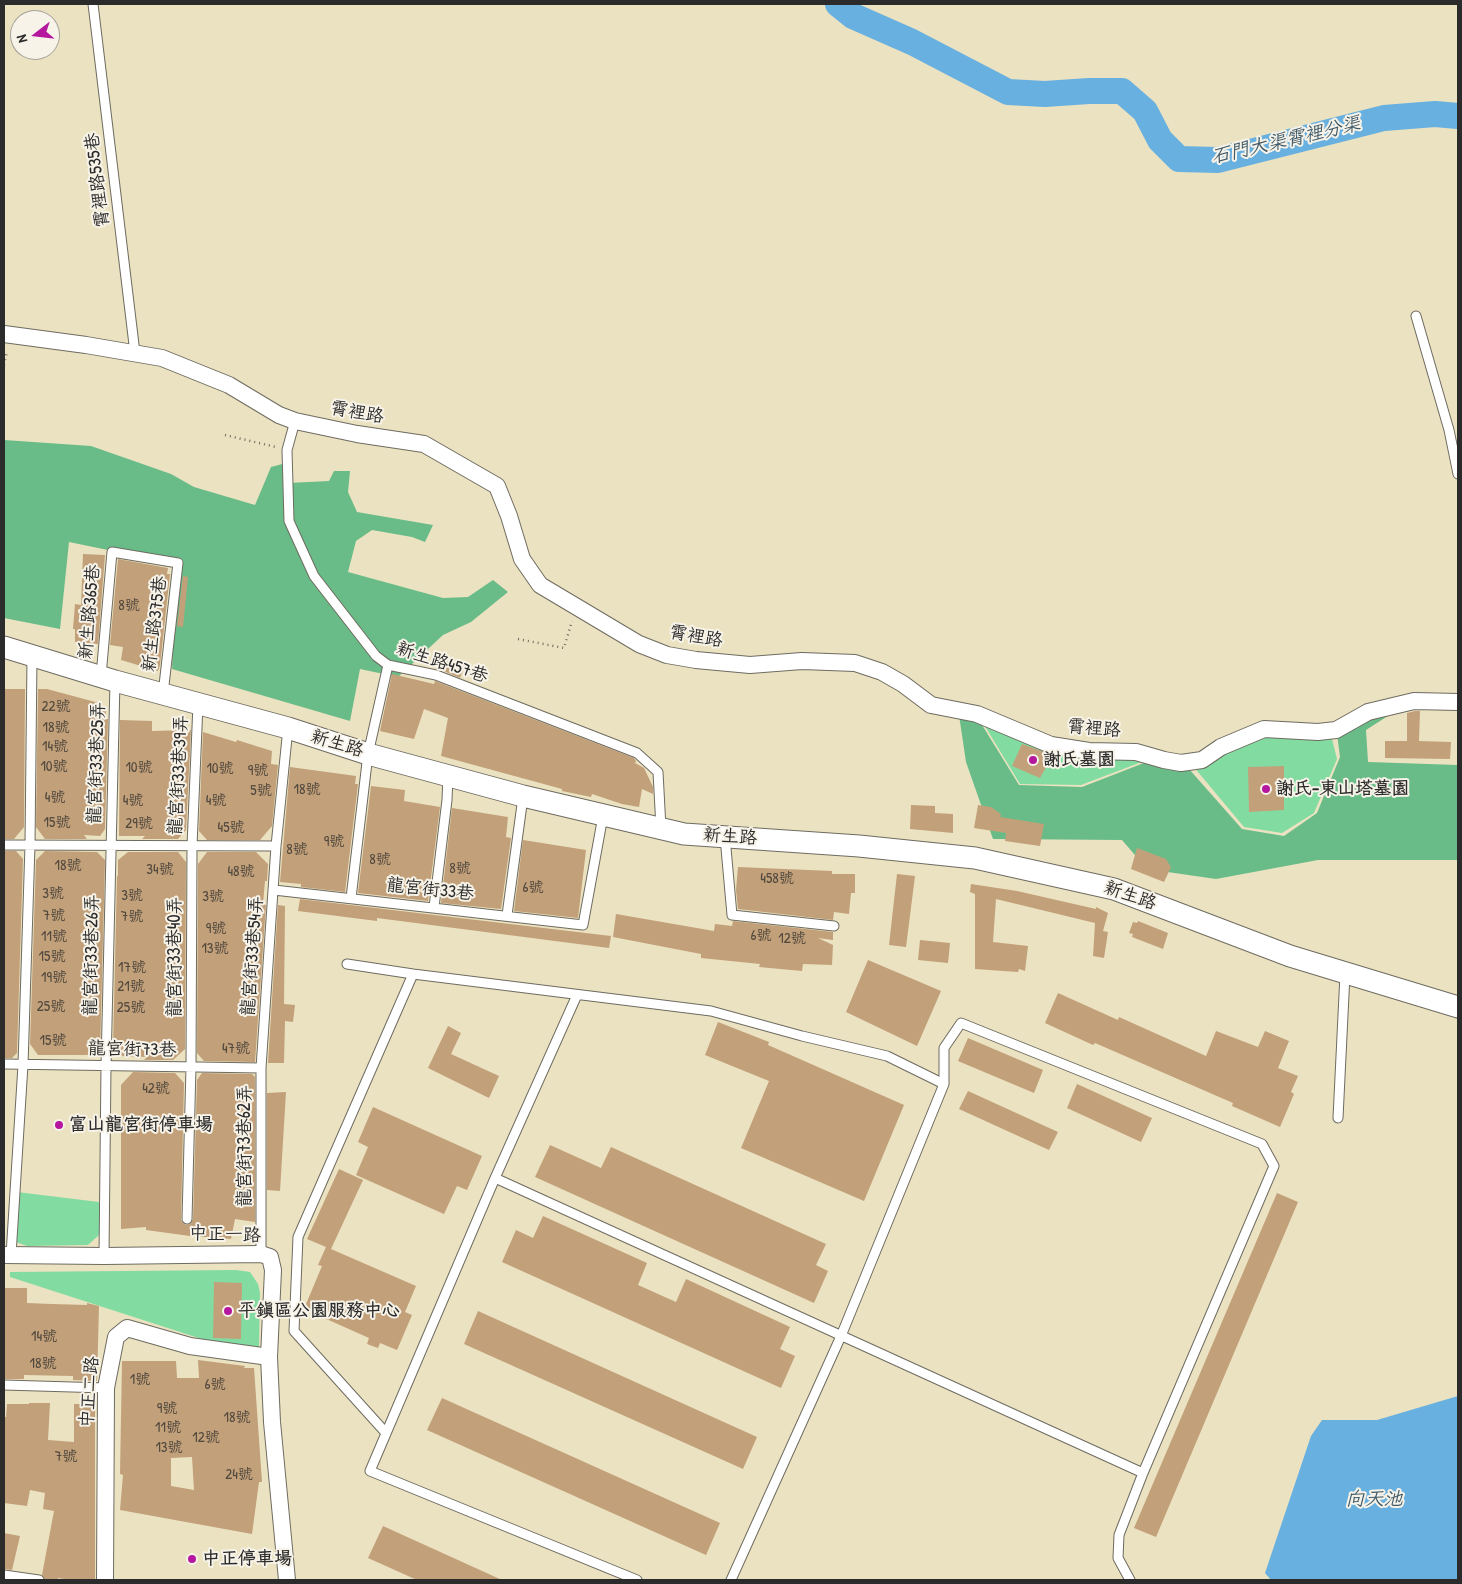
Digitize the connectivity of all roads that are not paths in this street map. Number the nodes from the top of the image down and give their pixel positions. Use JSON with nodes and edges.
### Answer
{"nodes":[{"id":1,"x":92,"y":4,"type":"edge"},
{"id":2,"x":1416,"y":316,"type":"dead end"},
{"id":3,"x":4,"y":334,"type":"edge"},
{"id":4,"x":135,"y":353,"type":"junction"},
{"id":5,"x":295,"y":421,"type":"junction"},
{"id":6,"x":1458,"y":474,"type":"edge"},
{"id":7,"x":142,"y":557,"type":"joint"},
{"id":8,"x":4,"y":647,"type":"edge"},
{"id":9,"x":32,"y":655,"type":"junction"},
{"id":10,"x":388,"y":665,"type":"junction"},
{"id":11,"x":108,"y":679,"type":"junction"},
{"id":12,"x":163,"y":694,"type":"junction"},
{"id":13,"x":1458,"y":702,"type":"edge"},
{"id":14,"x":198,"y":704,"type":"junction"},
{"id":15,"x":288,"y":728,"type":"junction"},
{"id":16,"x":368,"y":754,"type":"junction"},
{"id":17,"x":448,"y":776,"type":"junction"},
{"id":18,"x":523,"y":796,"type":"junction"},
{"id":19,"x":603,"y":816,"type":"junction"},
{"id":20,"x":661,"y":829,"type":"junction"},
{"id":21,"x":725,"y":837,"type":"junction"},
{"id":22,"x":4,"y":845,"type":"edge"},
{"id":23,"x":30,"y":845,"type":"junction"},
{"id":24,"x":111,"y":845,"type":"junction"},
{"id":25,"x":192,"y":846,"type":"junction"},
{"id":26,"x":276,"y":846,"type":"junction"},
{"id":27,"x":274,"y":890,"type":"junction"},
{"id":28,"x":351,"y":898,"type":"junction"},
{"id":29,"x":434,"y":907,"type":"junction"},
{"id":30,"x":507,"y":915,"type":"junction"},
{"id":31,"x":834,"y":926,"type":"dead end"},
{"id":32,"x":347,"y":964,"type":"dead end"},
{"id":33,"x":413,"y":974,"type":"junction"},
{"id":34,"x":1345,"y":974,"type":"junction"},
{"id":35,"x":577,"y":995,"type":"junction"},
{"id":36,"x":1458,"y":1007,"type":"edge"},
{"id":37,"x":4,"y":1064,"type":"edge"},
{"id":38,"x":23,"y":1064,"type":"junction"},
{"id":39,"x":106,"y":1066,"type":"junction"},
{"id":40,"x":191,"y":1067,"type":"junction"},
{"id":41,"x":261,"y":1068,"type":"junction"},
{"id":42,"x":944,"y":1084,"type":"junction"},
{"id":43,"x":1338,"y":1118,"type":"dead end"},
{"id":44,"x":495,"y":1178,"type":"junction"},
{"id":45,"x":187,"y":1219,"type":"dead end"},
{"id":46,"x":261,"y":1254,"type":"junction"},
{"id":47,"x":7,"y":1255,"type":"edge"},
{"id":48,"x":104,"y":1256,"type":"junction"},
{"id":49,"x":841,"y":1336,"type":"junction"},
{"id":50,"x":269,"y":1357,"type":"junction"},
{"id":51,"x":4,"y":1385,"type":"edge"},
{"id":52,"x":106,"y":1388,"type":"junction"},
{"id":53,"x":386,"y":1433,"type":"junction"},
{"id":54,"x":1143,"y":1473,"type":"junction"},
{"id":55,"x":4,"y":1575,"type":"edge"},
{"id":56,"x":39,"y":1580,"type":"edge"},
{"id":57,"x":105,"y":1580,"type":"edge"},
{"id":58,"x":286,"y":1580,"type":"edge"},
{"id":59,"x":637,"y":1580,"type":"edge"},
{"id":60,"x":730,"y":1580,"type":"edge"},
{"id":61,"x":1130,"y":1580,"type":"edge"}],
"edges":[{"from":1,"to":4,"type":"lane","name":"霄裡路535巷"},
{"from":2,"to":6,"type":"lane"},
{"from":3,"to":4,"type":"street","name":"霄裡路"},
{"from":4,"to":5,"type":"street","name":"霄裡路"},
{"from":5,"to":10,"type":"lane","name":"新生路457巷"},
{"from":5,"to":13,"type":"street","name":"霄裡路"},
{"from":7,"to":11,"type":"lane","name":"新生路365巷"},
{"from":7,"to":12,"type":"lane","name":"新生路375巷"},
{"from":8,"to":9,"type":"street","name":"新生路"},
{"from":9,"to":11,"type":"street","name":"新生路"},
{"from":9,"to":23,"type":"lane"},
{"from":10,"to":16,"type":"lane"},
{"from":10,"to":20,"type":"lane","name":"新生路457巷"},
{"from":11,"to":12,"type":"street","name":"新生路"},
{"from":11,"to":24,"type":"lane","name":"龍宮街33巷25弄"},
{"from":12,"to":14,"type":"street","name":"新生路"},
{"from":14,"to":15,"type":"street","name":"新生路"},
{"from":14,"to":25,"type":"lane","name":"龍宮街33巷39弄"},
{"from":15,"to":16,"type":"street","name":"新生路"},
{"from":15,"to":26,"type":"lane","name":"龍宮街33巷54弄"},
{"from":16,"to":17,"type":"street","name":"新生路"},
{"from":16,"to":28,"type":"lane"},
{"from":17,"to":18,"type":"street","name":"新生路"},
{"from":17,"to":29,"type":"lane"},
{"from":18,"to":19,"type":"street","name":"新生路"},
{"from":18,"to":30,"type":"lane"},
{"from":19,"to":20,"type":"street","name":"新生路"},
{"from":19,"to":30,"type":"lane","name":"龍宮街33巷"},
{"from":20,"to":21,"type":"street","name":"新生路"},
{"from":21,"to":31,"type":"lane"},
{"from":21,"to":34,"type":"street","name":"新生路"},
{"from":22,"to":23,"type":"lane"},
{"from":23,"to":24,"type":"lane"},
{"from":23,"to":38,"type":"lane"},
{"from":24,"to":25,"type":"lane"},
{"from":24,"to":39,"type":"lane","name":"龍宮街33巷26弄"},
{"from":25,"to":26,"type":"lane"},
{"from":25,"to":40,"type":"lane","name":"龍宮街33巷40弄"},
{"from":26,"to":27,"type":"lane","name":"龍宮街33巷54弄"},
{"from":27,"to":28,"type":"lane","name":"龍宮街33巷"},
{"from":27,"to":41,"type":"lane","name":"龍宮街33巷54弄"},
{"from":28,"to":29,"type":"lane","name":"龍宮街33巷"},
{"from":29,"to":30,"type":"lane","name":"龍宮街33巷"},
{"from":32,"to":33,"type":"lane"},
{"from":33,"to":35,"type":"lane"},
{"from":33,"to":53,"type":"lane"},
{"from":34,"to":36,"type":"street","name":"新生路"},
{"from":34,"to":43,"type":"lane"},
{"from":35,"to":42,"type":"lane"},
{"from":35,"to":44,"type":"lane"},
{"from":37,"to":38,"type":"lane","name":"龍宮街73巷"},
{"from":38,"to":39,"type":"lane","name":"龍宮街73巷"},
{"from":38,"to":47,"type":"lane"},
{"from":39,"to":40,"type":"lane","name":"龍宮街73巷"},
{"from":39,"to":48,"type":"lane","name":"龍宮街33巷26弄"},
{"from":40,"to":41,"type":"lane","name":"龍宮街73巷"},
{"from":40,"to":45,"type":"lane","name":"龍宮街33巷40弄"},
{"from":41,"to":46,"type":"lane","name":"龍宮街73巷62弄"},
{"from":42,"to":49,"type":"lane"},
{"from":42,"to":54,"type":"lane"},
{"from":44,"to":49,"type":"lane"},
{"from":44,"to":53,"type":"lane"},
{"from":46,"to":48,"type":"street","name":"中正一路"},
{"from":46,"to":50,"type":"street","name":"中正一路"},
{"from":47,"to":48,"type":"street","name":"中正一路"},
{"from":49,"to":54,"type":"lane"},
{"from":49,"to":60,"type":"lane"},
{"from":50,"to":52,"type":"street","name":"中正二路"},
{"from":50,"to":58,"type":"street","name":"中正一路"},
{"from":51,"to":52,"type":"lane"},
{"from":52,"to":57,"type":"street","name":"中正二路"},
{"from":53,"to":59,"type":"lane"},
{"from":54,"to":61,"type":"lane"},
{"from":55,"to":56,"type":"lane"}]}
